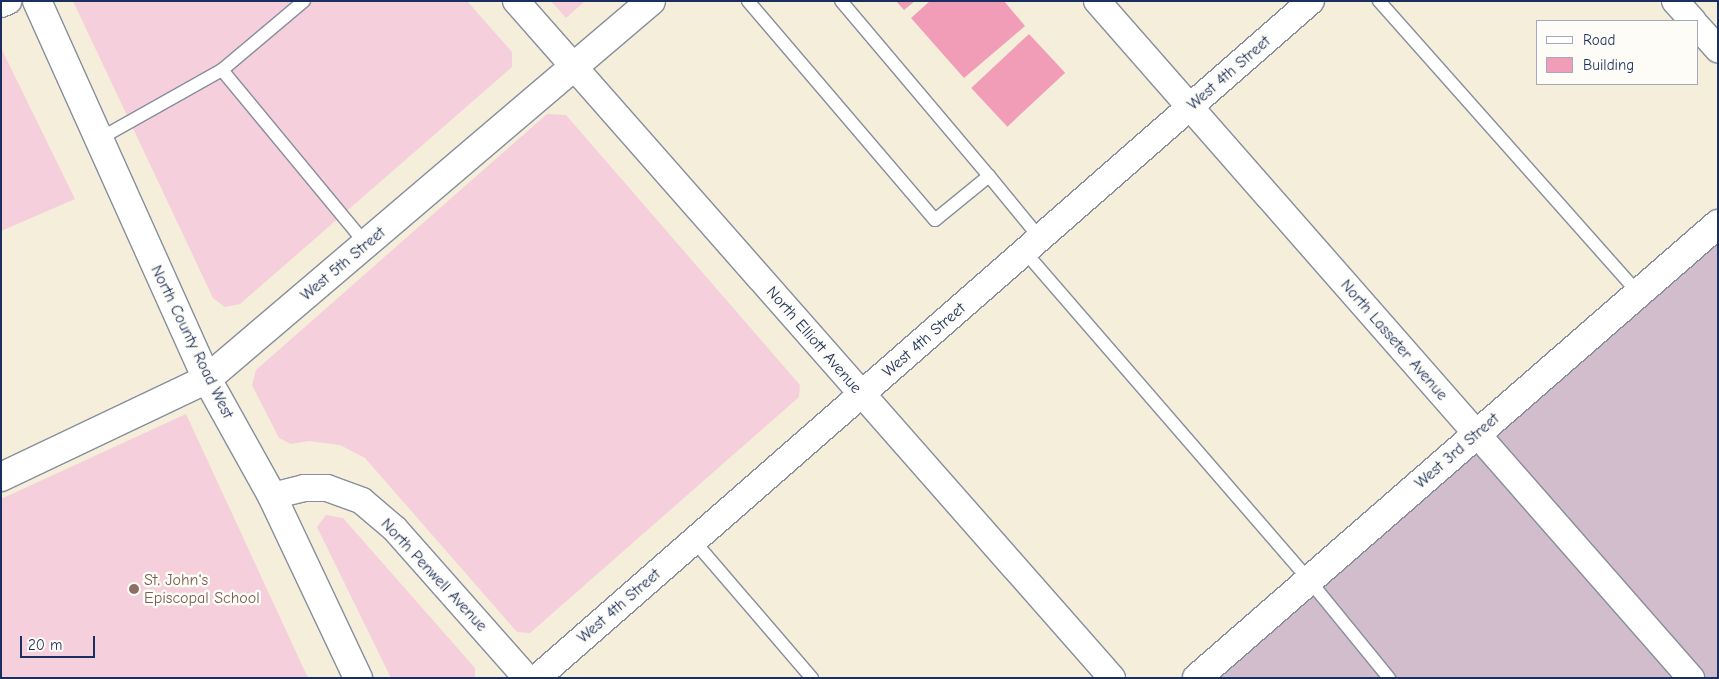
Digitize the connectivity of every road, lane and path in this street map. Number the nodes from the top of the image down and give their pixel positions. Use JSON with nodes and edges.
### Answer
{"nodes":[{"id":1,"x":8,"y":1,"type":"edge"},
{"id":2,"x":36,"y":1,"type":"edge"},
{"id":3,"x":304,"y":1,"type":"edge"},
{"id":4,"x":516,"y":1,"type":"edge"},
{"id":5,"x":651,"y":1,"type":"edge"},
{"id":6,"x":748,"y":1,"type":"edge"},
{"id":7,"x":841,"y":1,"type":"edge"},
{"id":8,"x":1096,"y":1,"type":"edge"},
{"id":9,"x":1312,"y":1,"type":"edge"},
{"id":10,"x":1379,"y":1,"type":"edge"},
{"id":11,"x":1676,"y":1,"type":"edge"},
{"id":12,"x":1,"y":4,"type":"edge"},
{"id":13,"x":1692,"y":20,"type":"edge"},
{"id":14,"x":1699,"y":28,"type":"edge"},
{"id":15,"x":1718,"y":50,"type":"edge"},
{"id":16,"x":575,"y":68,"type":"junction"},
{"id":17,"x":222,"y":70,"type":"junction"},
{"id":18,"x":1190,"y":108,"type":"junction"},
{"id":19,"x":99,"y":139,"type":"junction"},
{"id":20,"x":989,"y":176,"type":"junction"},
{"id":21,"x":1718,"y":224,"type":"edge"},
{"id":22,"x":366,"y":244,"type":"junction"},
{"id":23,"x":1033,"y":245,"type":"junction"},
{"id":24,"x":1638,"y":293,"type":"junction"},
{"id":25,"x":207,"y":379,"type":"junction"},
{"id":26,"x":862,"y":394,"type":"junction"},
{"id":27,"x":1476,"y":434,"type":"junction"},
{"id":28,"x":1,"y":477,"type":"edge"},
{"id":29,"x":272,"y":496,"type":"junction"},
{"id":30,"x":694,"y":541,"type":"junction"},
{"id":31,"x":1309,"y":580,"type":"junction"},
{"id":32,"x":358,"y":678,"type":"edge"},
{"id":33,"x":527,"y":678,"type":"edge"},
{"id":34,"x":537,"y":678,"type":"edge"},
{"id":35,"x":812,"y":678,"type":"edge"},
{"id":36,"x":1112,"y":678,"type":"edge"},
{"id":37,"x":1197,"y":678,"type":"edge"},
{"id":38,"x":1389,"y":678,"type":"edge"},
{"id":39,"x":1691,"y":678,"type":"edge"}],
"edges":[{"from":1,"to":12,"type":"street"},
{"from":2,"to":19,"type":"street","name":"North County Road West"},
{"from":3,"to":17,"type":"lane"},
{"from":4,"to":16,"type":"street","name":"North Elliott Avenue"},
{"from":5,"to":16,"type":"street","name":"West 5th Street"},
{"from":6,"to":20,"type":"lane"},
{"from":7,"to":20,"type":"lane"},
{"from":8,"to":18,"type":"street","name":"North Lasseter Avenue"},
{"from":9,"to":18,"type":"street","name":"West 4th Street"},
{"from":10,"to":24,"type":"lane"},
{"from":11,"to":13,"type":"street"},
{"from":14,"to":15,"type":"street"},
{"from":16,"to":22,"type":"street","name":"West 5th Street"},
{"from":16,"to":26,"type":"street","name":"North Elliott Avenue"},
{"from":17,"to":19,"type":"lane"},
{"from":17,"to":22,"type":"lane"},
{"from":18,"to":23,"type":"street","name":"West 4th Street"},
{"from":18,"to":27,"type":"street","name":"North Lasseter Avenue"},
{"from":19,"to":25,"type":"street","name":"North County Road West"},
{"from":20,"to":23,"type":"lane"},
{"from":21,"to":24,"type":"street","name":"West 3rd Street"},
{"from":22,"to":25,"type":"street","name":"West 5th Street"},
{"from":23,"to":26,"type":"street","name":"West 4th Street"},
{"from":23,"to":31,"type":"lane"},
{"from":24,"to":27,"type":"street","name":"West 3rd Street"},
{"from":25,"to":28,"type":"street","name":"West 5th Street"},
{"from":25,"to":29,"type":"street","name":"North County Road West"},
{"from":26,"to":30,"type":"street","name":"West 4th Street"},
{"from":26,"to":36,"type":"street","name":"North Elliott Avenue"},
{"from":27,"to":31,"type":"street","name":"West 3rd Street"},
{"from":27,"to":39,"type":"street","name":"North Lasseter Avenue"},
{"from":29,"to":32,"type":"street","name":"North County Road West"},
{"from":29,"to":33,"type":"street","name":"North Penwell Avenue"},
{"from":30,"to":34,"type":"street","name":"West 4th Street"},
{"from":30,"to":35,"type":"lane"},
{"from":31,"to":37,"type":"street","name":"West 3rd Street"},
{"from":31,"to":38,"type":"lane"}]}
